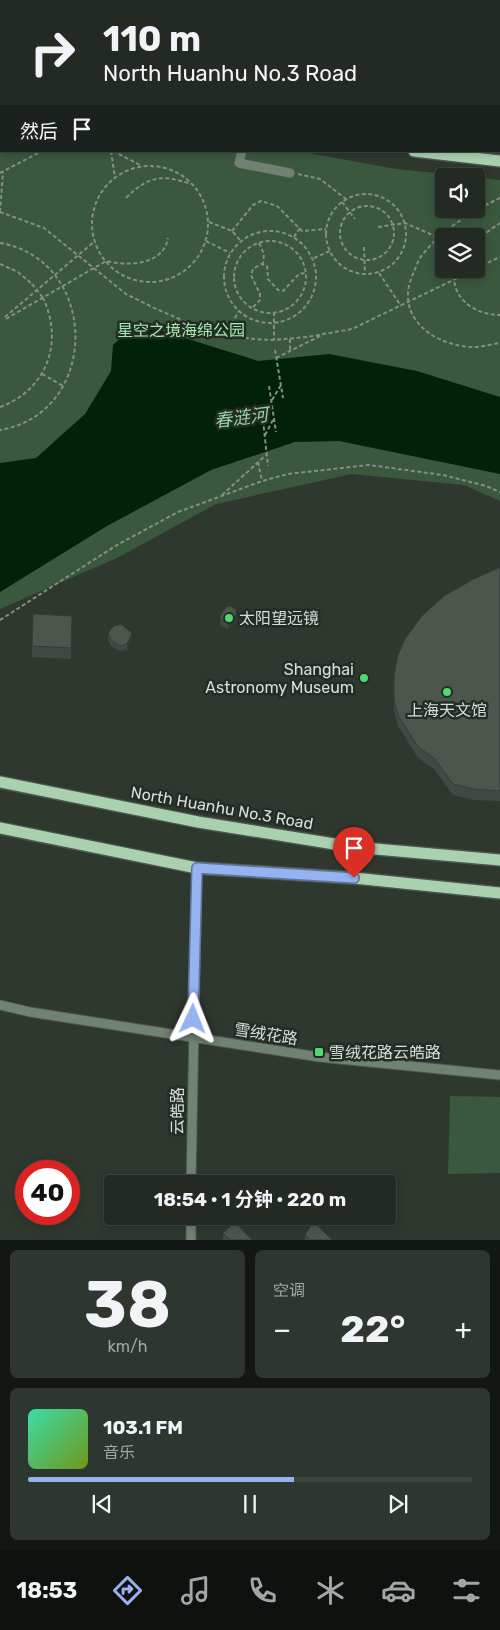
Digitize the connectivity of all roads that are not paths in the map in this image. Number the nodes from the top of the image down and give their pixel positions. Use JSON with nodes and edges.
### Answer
{"nodes":[{"id":1,"x":242,"y":152,"type":"edge"},
{"id":2,"x":423,"y":152,"type":"edge"},
{"id":3,"x":500,"y":161,"type":"edge"},
{"id":4,"x":290,"y":172,"type":"road end"},
{"id":5,"x":0,"y":782,"type":"edge"},
{"id":6,"x":0,"y":828,"type":"edge"},
{"id":7,"x":500,"y":860,"type":"edge"},
{"id":8,"x":197,"y":868,"type":"junction"},
{"id":9,"x":500,"y":893,"type":"edge"},
{"id":10,"x":0,"y":1005,"type":"edge"},
{"id":11,"x":192,"y":1038,"type":"junction"},
{"id":12,"x":500,"y":1075,"type":"edge"},
{"id":13,"x":192,"y":1175,"type":"edge"},
{"id":14,"x":191,"y":1225,"type":"edge"},
{"id":15,"x":191,"y":1240,"type":"edge"}],
"edges":[{"from":1,"to":4,"type":"street"},
{"from":2,"to":3,"type":"main road"},
{"from":5,"to":7,"type":"main road","name":"North Huanhu No.3 Road"},
{"from":6,"to":8,"type":"main road"},
{"from":8,"to":9,"type":"main road"},
{"from":8,"to":11,"type":"street","name":"云皓路"},
{"from":10,"to":11,"type":"street","name":"雪绒花路"},
{"from":11,"to":12,"type":"street","name":"雪绒花路"},
{"from":11,"to":13,"type":"street","name":"云皓路"},
{"from":14,"to":15,"type":"street"}]}
